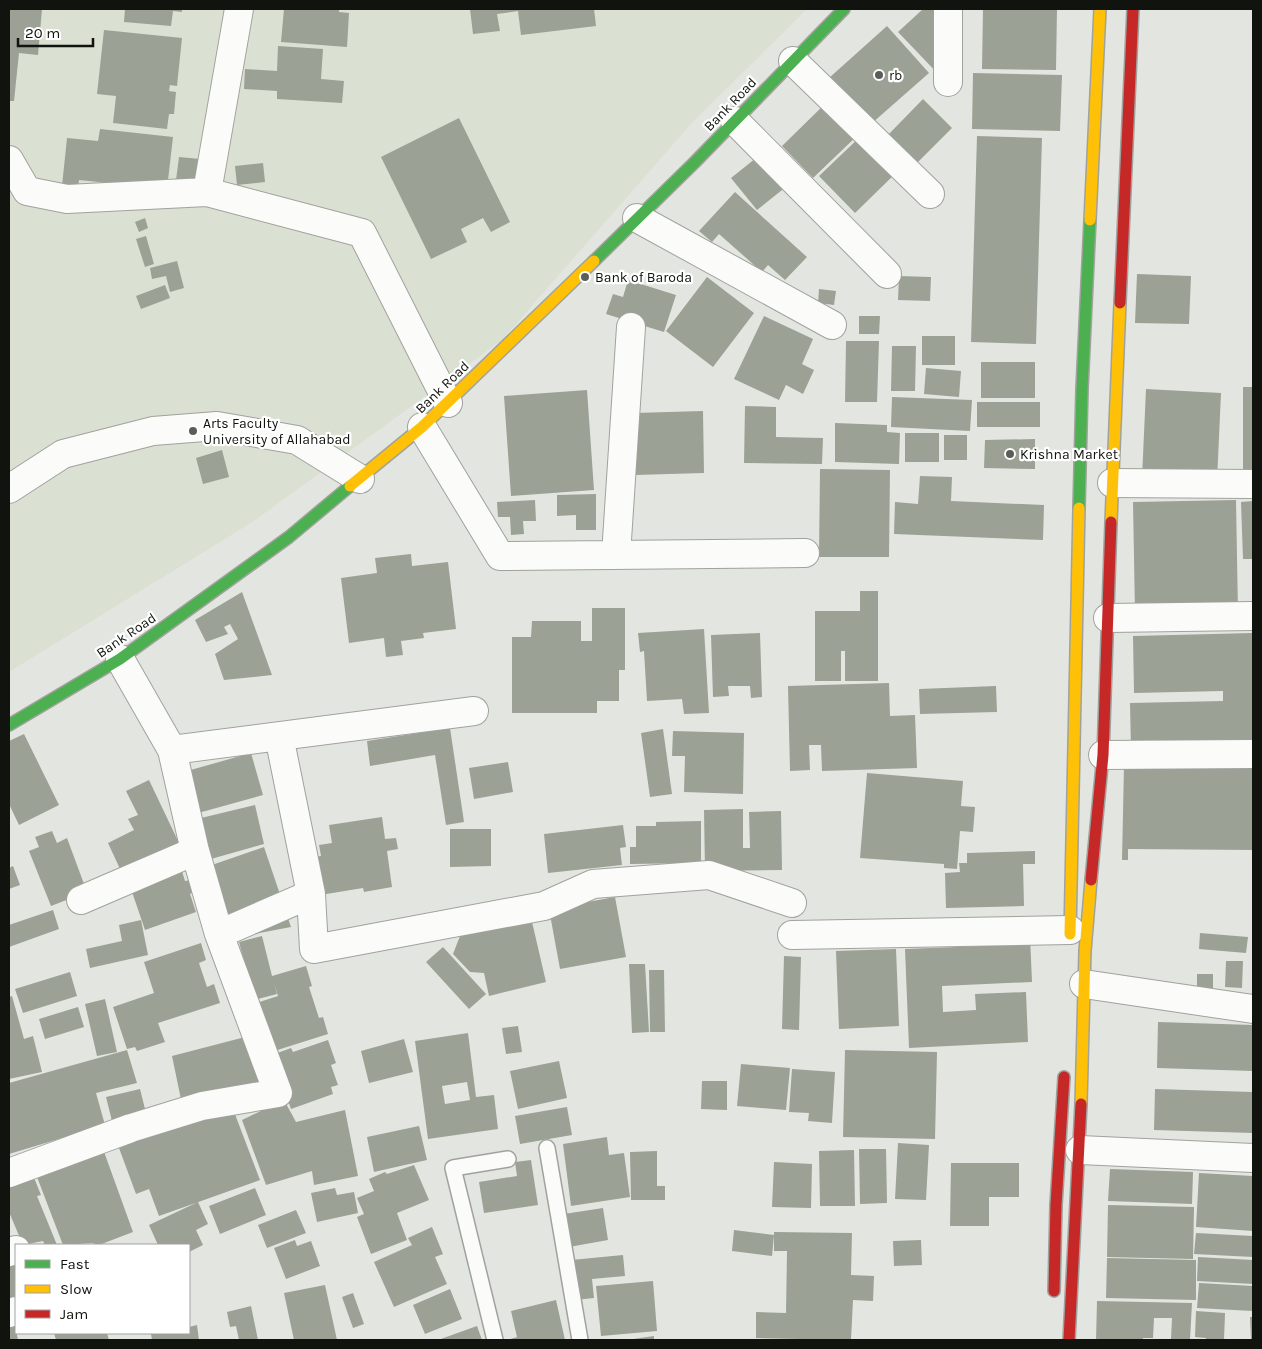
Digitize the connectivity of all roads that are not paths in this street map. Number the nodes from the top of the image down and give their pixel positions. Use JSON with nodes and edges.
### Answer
{"nodes":[{"id":1,"x":239,"y":9,"type":"edge"},
{"id":2,"x":844,"y":9,"type":"edge"},
{"id":3,"x":948,"y":9,"type":"edge"},
{"id":4,"x":1100,"y":9,"type":"edge"},
{"id":5,"x":1133,"y":9,"type":"edge"},
{"id":6,"x":793,"y":61,"type":"junction"},
{"id":7,"x":948,"y":82,"type":"dead end"},
{"id":8,"x":735,"y":121,"type":"junction"},
{"id":9,"x":9,"y":160,"type":"edge"},
{"id":10,"x":207,"y":192,"type":"junction"},
{"id":11,"x":930,"y":194,"type":"dead end"},
{"id":12,"x":637,"y":218,"type":"junction"},
{"id":13,"x":887,"y":274,"type":"dead end"},
{"id":14,"x":832,"y":324,"type":"dead end"},
{"id":15,"x":631,"y":327,"type":"dead end"},
{"id":16,"x":448,"y":402,"type":"junction"},
{"id":17,"x":422,"y":427,"type":"junction"},
{"id":18,"x":360,"y":479,"type":"junction"},
{"id":19,"x":1112,"y":483,"type":"junction"},
{"id":20,"x":1253,"y":484,"type":"edge"},
{"id":21,"x":9,"y":489,"type":"edge"},
{"id":22,"x":806,"y":553,"type":"dead end"},
{"id":23,"x":616,"y":555,"type":"junction"},
{"id":24,"x":1253,"y":616,"type":"edge"},
{"id":25,"x":1108,"y":618,"type":"junction"},
{"id":26,"x":120,"y":659,"type":"junction"},
{"id":27,"x":474,"y":711,"type":"dead end"},
{"id":28,"x":9,"y":725,"type":"edge"},
{"id":29,"x":279,"y":736,"type":"junction"},
{"id":30,"x":172,"y":750,"type":"junction"},
{"id":31,"x":1104,"y":754,"type":"junction"},
{"id":32,"x":1253,"y":754,"type":"edge"},
{"id":33,"x":195,"y":851,"type":"junction"},
{"id":34,"x":311,"y":894,"type":"junction"},
{"id":35,"x":81,"y":900,"type":"dead end"},
{"id":36,"x":792,"y":903,"type":"dead end"},
{"id":37,"x":219,"y":934,"type":"junction"},
{"id":38,"x":792,"y":935,"type":"dead end"},
{"id":39,"x":1070,"y":940,"type":"joint"},
{"id":40,"x":1084,"y":984,"type":"junction"},
{"id":41,"x":1253,"y":1009,"type":"edge"},
{"id":42,"x":1065,"y":1067,"type":"dead end"},
{"id":43,"x":547,"y":1148,"type":"dead end"},
{"id":44,"x":1080,"y":1150,"type":"junction"},
{"id":45,"x":1253,"y":1158,"type":"edge"},
{"id":46,"x":508,"y":1159,"type":"dead end"},
{"id":47,"x":9,"y":1173,"type":"edge"},
{"id":48,"x":1054,"y":1302,"type":"dead end"},
{"id":49,"x":495,"y":1340,"type":"edge"},
{"id":50,"x":580,"y":1340,"type":"edge"},
{"id":51,"x":1069,"y":1340,"type":"edge"}],
"edges":[{"from":1,"to":10,"type":"street"},
{"from":2,"to":6,"type":"main road","name":"Bank Road"},
{"from":3,"to":7,"type":"street"},
{"from":4,"to":39,"type":"main road"},
{"from":5,"to":19,"type":"main road"},
{"from":6,"to":8,"type":"main road","name":"Bank Road"},
{"from":6,"to":11,"type":"street"},
{"from":8,"to":12,"type":"main road","name":"Bank Road"},
{"from":8,"to":13,"type":"street"},
{"from":9,"to":10,"type":"street"},
{"from":10,"to":16,"type":"street"},
{"from":12,"to":14,"type":"street"},
{"from":12,"to":16,"type":"main road","name":"Bank Road"},
{"from":15,"to":23,"type":"street"},
{"from":16,"to":17,"type":"main road","name":"Bank Road"},
{"from":17,"to":18,"type":"main road","name":"Bank Road"},
{"from":17,"to":23,"type":"street"},
{"from":18,"to":21,"type":"street"},
{"from":18,"to":26,"type":"main road","name":"Bank Road"},
{"from":19,"to":20,"type":"street"},
{"from":19,"to":25,"type":"main road"},
{"from":22,"to":23,"type":"street"},
{"from":24,"to":25,"type":"street"},
{"from":25,"to":31,"type":"main road"},
{"from":26,"to":28,"type":"main road","name":"Bank Road"},
{"from":26,"to":30,"type":"street"},
{"from":27,"to":29,"type":"street"},
{"from":29,"to":30,"type":"street"},
{"from":29,"to":34,"type":"street"},
{"from":30,"to":33,"type":"street"},
{"from":31,"to":32,"type":"street"},
{"from":31,"to":40,"type":"main road"},
{"from":33,"to":35,"type":"street"},
{"from":33,"to":37,"type":"street"},
{"from":34,"to":36,"type":"street"},
{"from":34,"to":37,"type":"street"},
{"from":37,"to":47,"type":"street"},
{"from":38,"to":39,"type":"street"},
{"from":40,"to":41,"type":"street"},
{"from":40,"to":44,"type":"main road"},
{"from":42,"to":48,"type":"main road"},
{"from":43,"to":50,"type":"lane"},
{"from":44,"to":45,"type":"street"},
{"from":44,"to":51,"type":"main road"},
{"from":46,"to":49,"type":"lane"}]}
